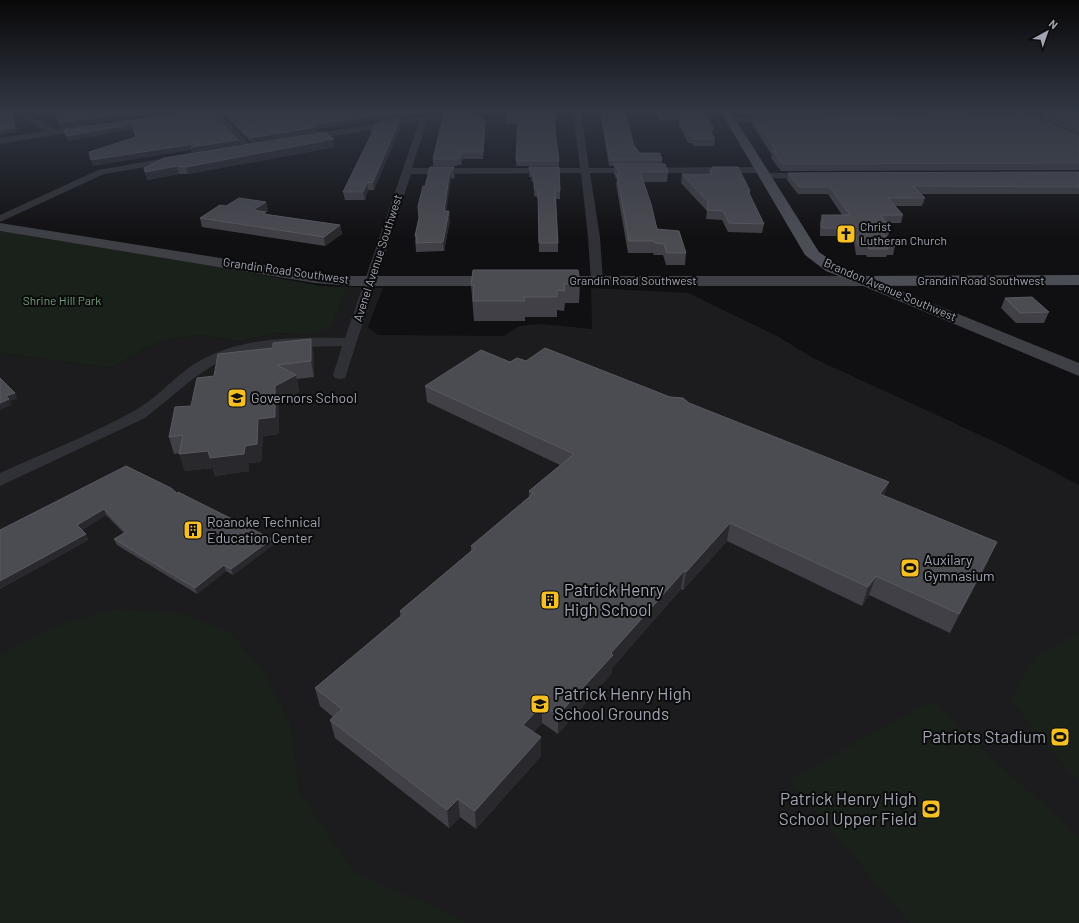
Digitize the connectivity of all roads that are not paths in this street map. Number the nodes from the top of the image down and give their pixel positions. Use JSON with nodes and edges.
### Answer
{"nodes":[{"id":1,"x":411,"y":155,"type":"edge"},
{"id":2,"x":582,"y":155,"type":"edge"},
{"id":3,"x":752,"y":155,"type":"edge"},
{"id":4,"x":185,"y":158,"type":"edge"},
{"id":5,"x":406,"y":171,"type":"junction"},
{"id":6,"x":584,"y":171,"type":"junction"},
{"id":7,"x":763,"y":173,"type":"junction"},
{"id":8,"x":819,"y":176,"type":"edge"},
{"id":9,"x":0,"y":219,"type":"edge"},
{"id":10,"x":0,"y":227,"type":"edge"},
{"id":11,"x":1079,"y":280,"type":"edge"},
{"id":12,"x":370,"y":281,"type":"junction"},
{"id":13,"x":512,"y":281,"type":"edge"},
{"id":14,"x":535,"y":281,"type":"edge"},
{"id":15,"x":597,"y":281,"type":"junction"},
{"id":16,"x":865,"y":281,"type":"junction"},
{"id":17,"x":350,"y":342,"type":"junction"},
{"id":18,"x":1079,"y":370,"type":"edge"},
{"id":19,"x":340,"y":375,"type":"dead end"},
{"id":20,"x":0,"y":480,"type":"edge"}],
"edges":[{"from":1,"to":5,"type":"street","name":"Avenel Avenue Southwest"},
{"from":2,"to":6,"type":"street"},
{"from":3,"to":7,"type":"main road","name":"Brandon Avenue Southwest"},
{"from":4,"to":9,"type":"street"},
{"from":5,"to":6,"type":"street"},
{"from":5,"to":12,"type":"street","name":"Avenel Avenue Southwest"},
{"from":6,"to":7,"type":"street"},
{"from":6,"to":15,"type":"street"},
{"from":7,"to":8,"type":"street"},
{"from":7,"to":16,"type":"main road","name":"Brandon Avenue Southwest"},
{"from":10,"to":12,"type":"street","name":"Grandin Road Southwest"},
{"from":11,"to":16,"type":"main road","name":"Grandin Road Southwest"},
{"from":12,"to":13,"type":"street","name":"Grandin Road Southwest"},
{"from":12,"to":17,"type":"street","name":"Avenel Avenue Southwest"},
{"from":14,"to":15,"type":"street","name":"Grandin Road Southwest"},
{"from":15,"to":16,"type":"street","name":"Grandin Road Southwest"},
{"from":16,"to":18,"type":"street","name":"Brandon Avenue Southwest"},
{"from":17,"to":19,"type":"street","name":"Avenel Avenue Southwest"},
{"from":17,"to":20,"type":"street"}]}
